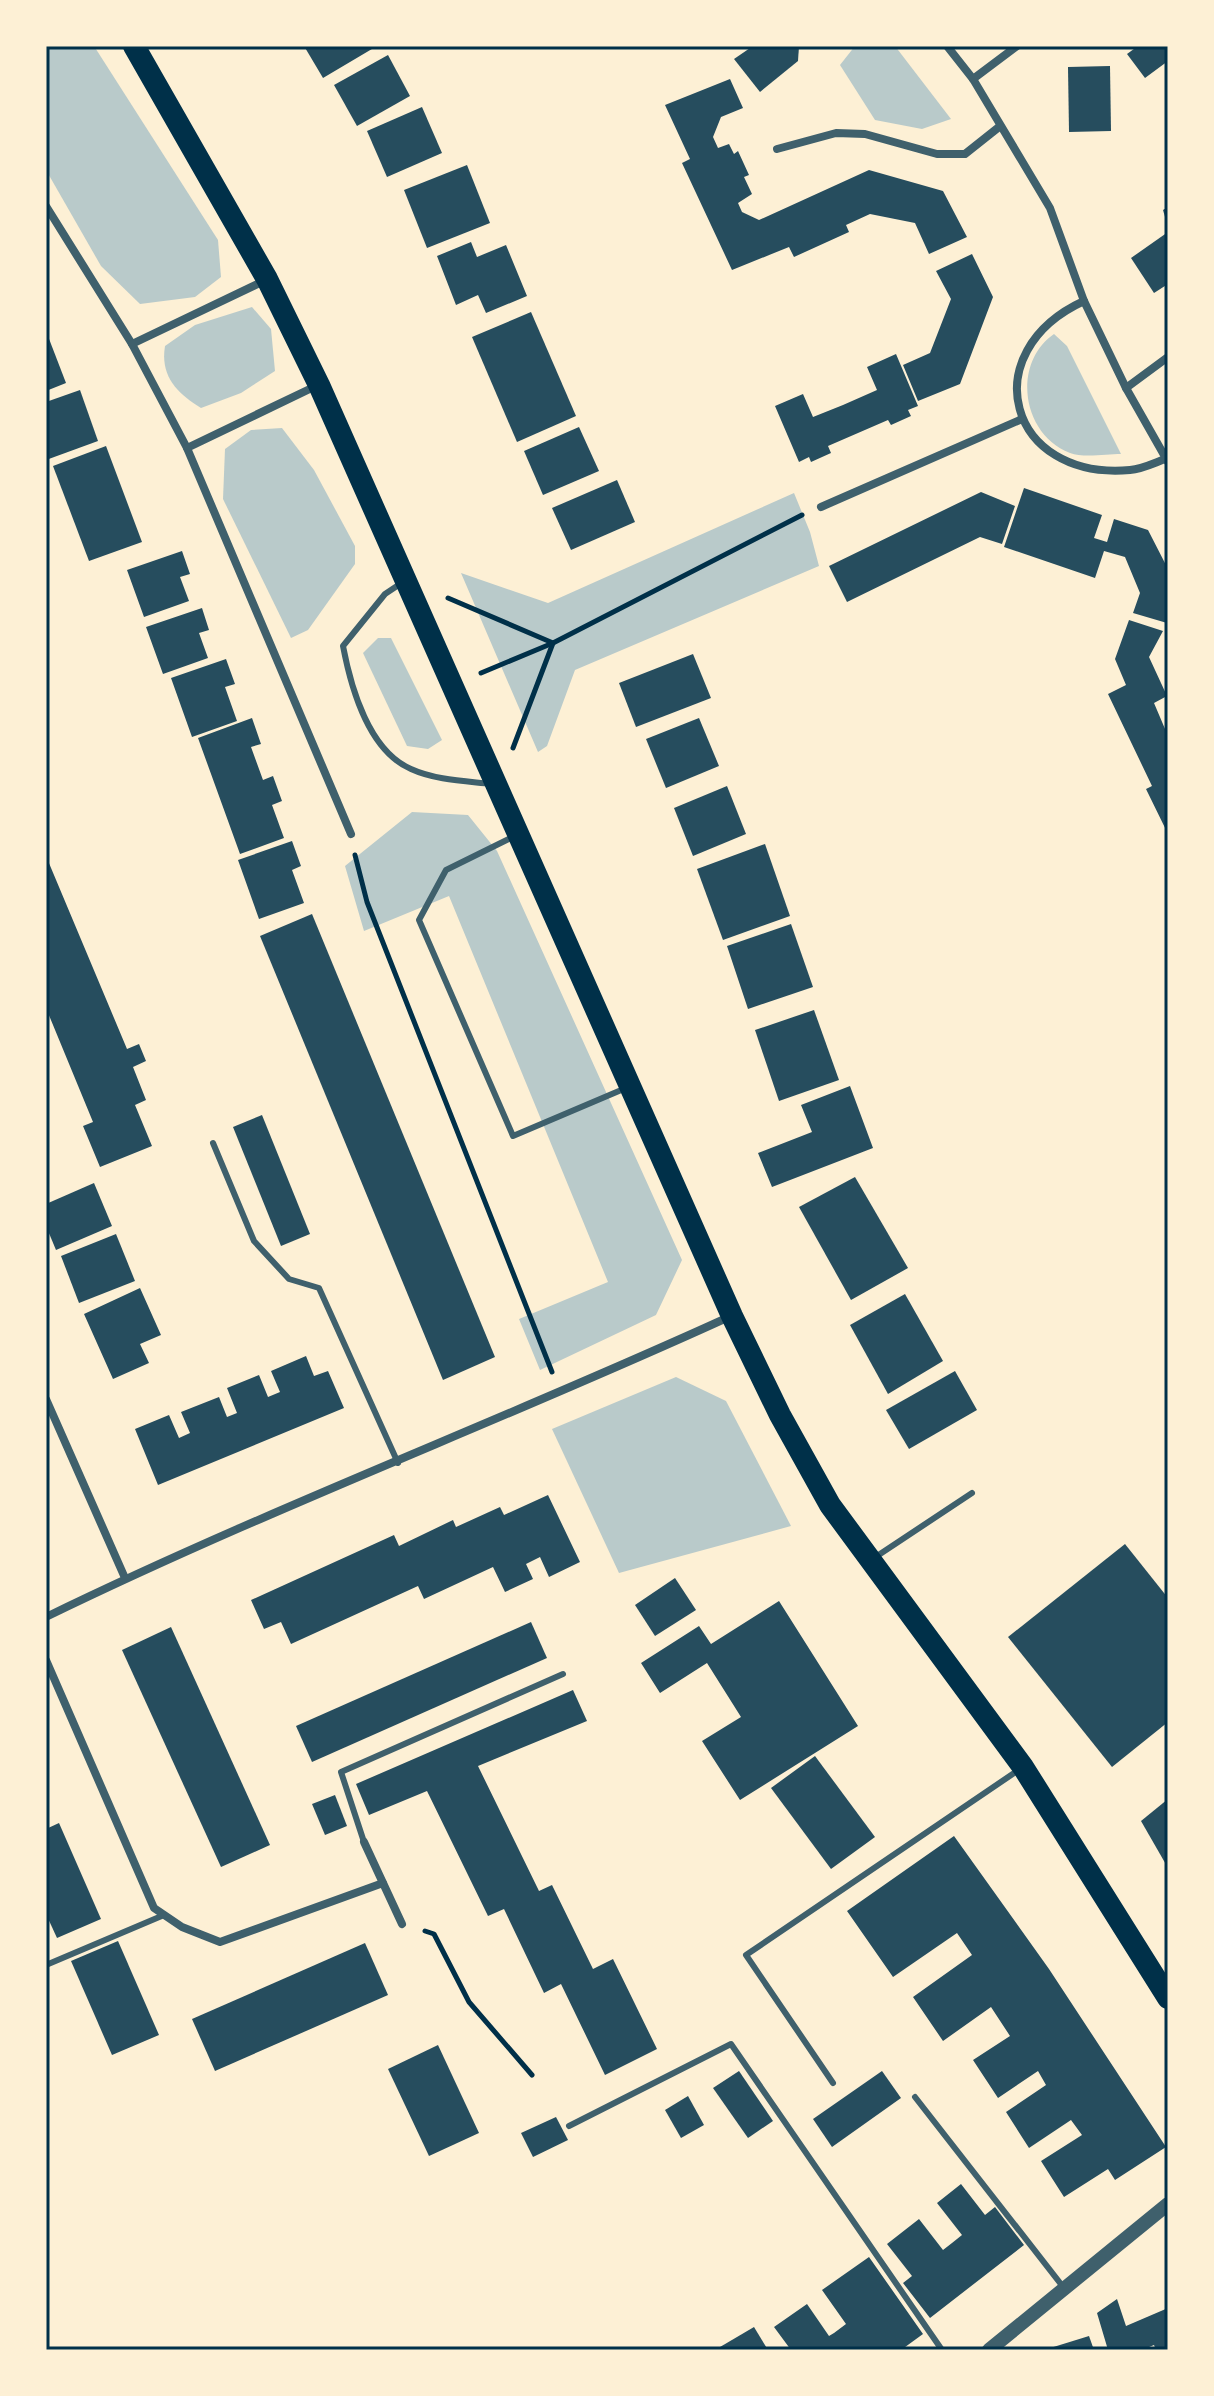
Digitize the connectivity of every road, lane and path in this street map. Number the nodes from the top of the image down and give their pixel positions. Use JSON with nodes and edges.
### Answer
{"nodes":[{"id":1,"x":134,"y":46,"type":"edge"},
{"id":2,"x":947,"y":46,"type":"edge"},
{"id":3,"x":1017,"y":46,"type":"edge"},
{"id":4,"x":973,"y":79,"type":"junction"},
{"id":5,"x":999,"y":127,"type":"junction"},
{"id":6,"x":777,"y":149,"type":"dead end"},
{"id":7,"x":46,"y":206,"type":"edge"},
{"id":8,"x":267,"y":279,"type":"junction"},
{"id":9,"x":1084,"y":301,"type":"junction"},
{"id":10,"x":132,"y":344,"type":"junction"},
{"id":11,"x":1168,"y":357,"type":"edge"},
{"id":12,"x":319,"y":385,"type":"junction"},
{"id":13,"x":1126,"y":388,"type":"junction"},
{"id":14,"x":1022,"y":419,"type":"junction"},
{"id":15,"x":187,"y":448,"type":"junction"},
{"id":16,"x":1167,"y":460,"type":"edge"},
{"id":17,"x":821,"y":507,"type":"joint"},
{"id":18,"x":407,"y":580,"type":"junction"},
{"id":19,"x":553,"y":643,"type":"junction"},
{"id":20,"x":454,"y":684,"type":"junction"},
{"id":21,"x":499,"y":784,"type":"junction"},
{"id":22,"x":351,"y":834,"type":"joint"},
{"id":23,"x":519,"y":834,"type":"junction"},
{"id":24,"x":630,"y":1087,"type":"junction"},
{"id":25,"x":213,"y":1143,"type":"dead end"},
{"id":26,"x":732,"y":1316,"type":"junction"},
{"id":27,"x":561,"y":1393,"type":"junction"},
{"id":28,"x":46,"y":1399,"type":"edge"},
{"id":29,"x":398,"y":1463,"type":"junction"},
{"id":30,"x":972,"y":1493,"type":"dead end"},
{"id":31,"x":871,"y":1560,"type":"junction"},
{"id":32,"x":125,"y":1578,"type":"junction"},
{"id":33,"x":46,"y":1617,"type":"edge"},
{"id":34,"x":46,"y":1660,"type":"edge"},
{"id":35,"x":563,"y":1674,"type":"dead end"},
{"id":36,"x":1023,"y":1767,"type":"junction"},
{"id":37,"x":364,"y":1842,"type":"joint"},
{"id":38,"x":383,"y":1883,"type":"junction"},
{"id":39,"x":164,"y":1915,"type":"junction"},
{"id":40,"x":402,"y":1924,"type":"joint"},
{"id":41,"x":46,"y":1965,"type":"edge"},
{"id":42,"x":1168,"y":1998,"type":"edge"},
{"id":43,"x":532,"y":2075,"type":"dead end"},
{"id":44,"x":833,"y":2083,"type":"dead end"},
{"id":45,"x":915,"y":2097,"type":"dead end"},
{"id":46,"x":569,"y":2126,"type":"dead end"},
{"id":47,"x":1168,"y":2204,"type":"edge"},
{"id":48,"x":1064,"y":2288,"type":"junction"},
{"id":49,"x":942,"y":2350,"type":"edge"},
{"id":50,"x":989,"y":2350,"type":"edge"}],
"edges":[{"from":1,"to":8,"type":"highway"},
{"from":2,"to":4,"type":"street"},
{"from":3,"to":4,"type":"street"},
{"from":4,"to":5,"type":"street"},
{"from":5,"to":6,"type":"street"},
{"from":5,"to":9,"type":"street"},
{"from":7,"to":10,"type":"street"},
{"from":8,"to":10,"type":"street"},
{"from":8,"to":12,"type":"highway"},
{"from":9,"to":13,"type":"street"},
{"from":9,"to":14,"type":"street"},
{"from":10,"to":15,"type":"street"},
{"from":11,"to":13,"type":"street"},
{"from":12,"to":15,"type":"street"},
{"from":12,"to":18,"type":"highway"},
{"from":13,"to":16,"type":"street"},
{"from":14,"to":16,"type":"street"},
{"from":14,"to":17,"type":"street"},
{"from":15,"to":22,"type":"street"},
{"from":17,"to":19,"type":"path"},
{"from":18,"to":19,"type":"path"},
{"from":18,"to":20,"type":"highway"},
{"from":18,"to":21,"type":"lane"},
{"from":19,"to":20,"type":"path"},
{"from":19,"to":21,"type":"path"},
{"from":20,"to":21,"type":"highway"},
{"from":21,"to":23,"type":"highway"},
{"from":22,"to":27,"type":"path"},
{"from":23,"to":24,"type":"highway"},
{"from":23,"to":24,"type":"lane"},
{"from":24,"to":26,"type":"highway"},
{"from":25,"to":29,"type":"lane"},
{"from":26,"to":27,"type":"street"},
{"from":26,"to":31,"type":"highway"},
{"from":27,"to":29,"type":"street"},
{"from":28,"to":32,"type":"street"},
{"from":29,"to":32,"type":"street"},
{"from":30,"to":31,"type":"lane"},
{"from":31,"to":36,"type":"highway"},
{"from":32,"to":33,"type":"street"},
{"from":34,"to":39,"type":"street"},
{"from":35,"to":37,"type":"lane"},
{"from":36,"to":42,"type":"highway"},
{"from":36,"to":44,"type":"lane"},
{"from":37,"to":38,"type":"street"},
{"from":38,"to":39,"type":"street"},
{"from":38,"to":40,"type":"street"},
{"from":39,"to":41,"type":"lane"},
{"from":40,"to":43,"type":"path"},
{"from":45,"to":48,"type":"lane"},
{"from":46,"to":49,"type":"lane"},
{"from":47,"to":48,"type":"street"},
{"from":48,"to":50,"type":"street"}]}
